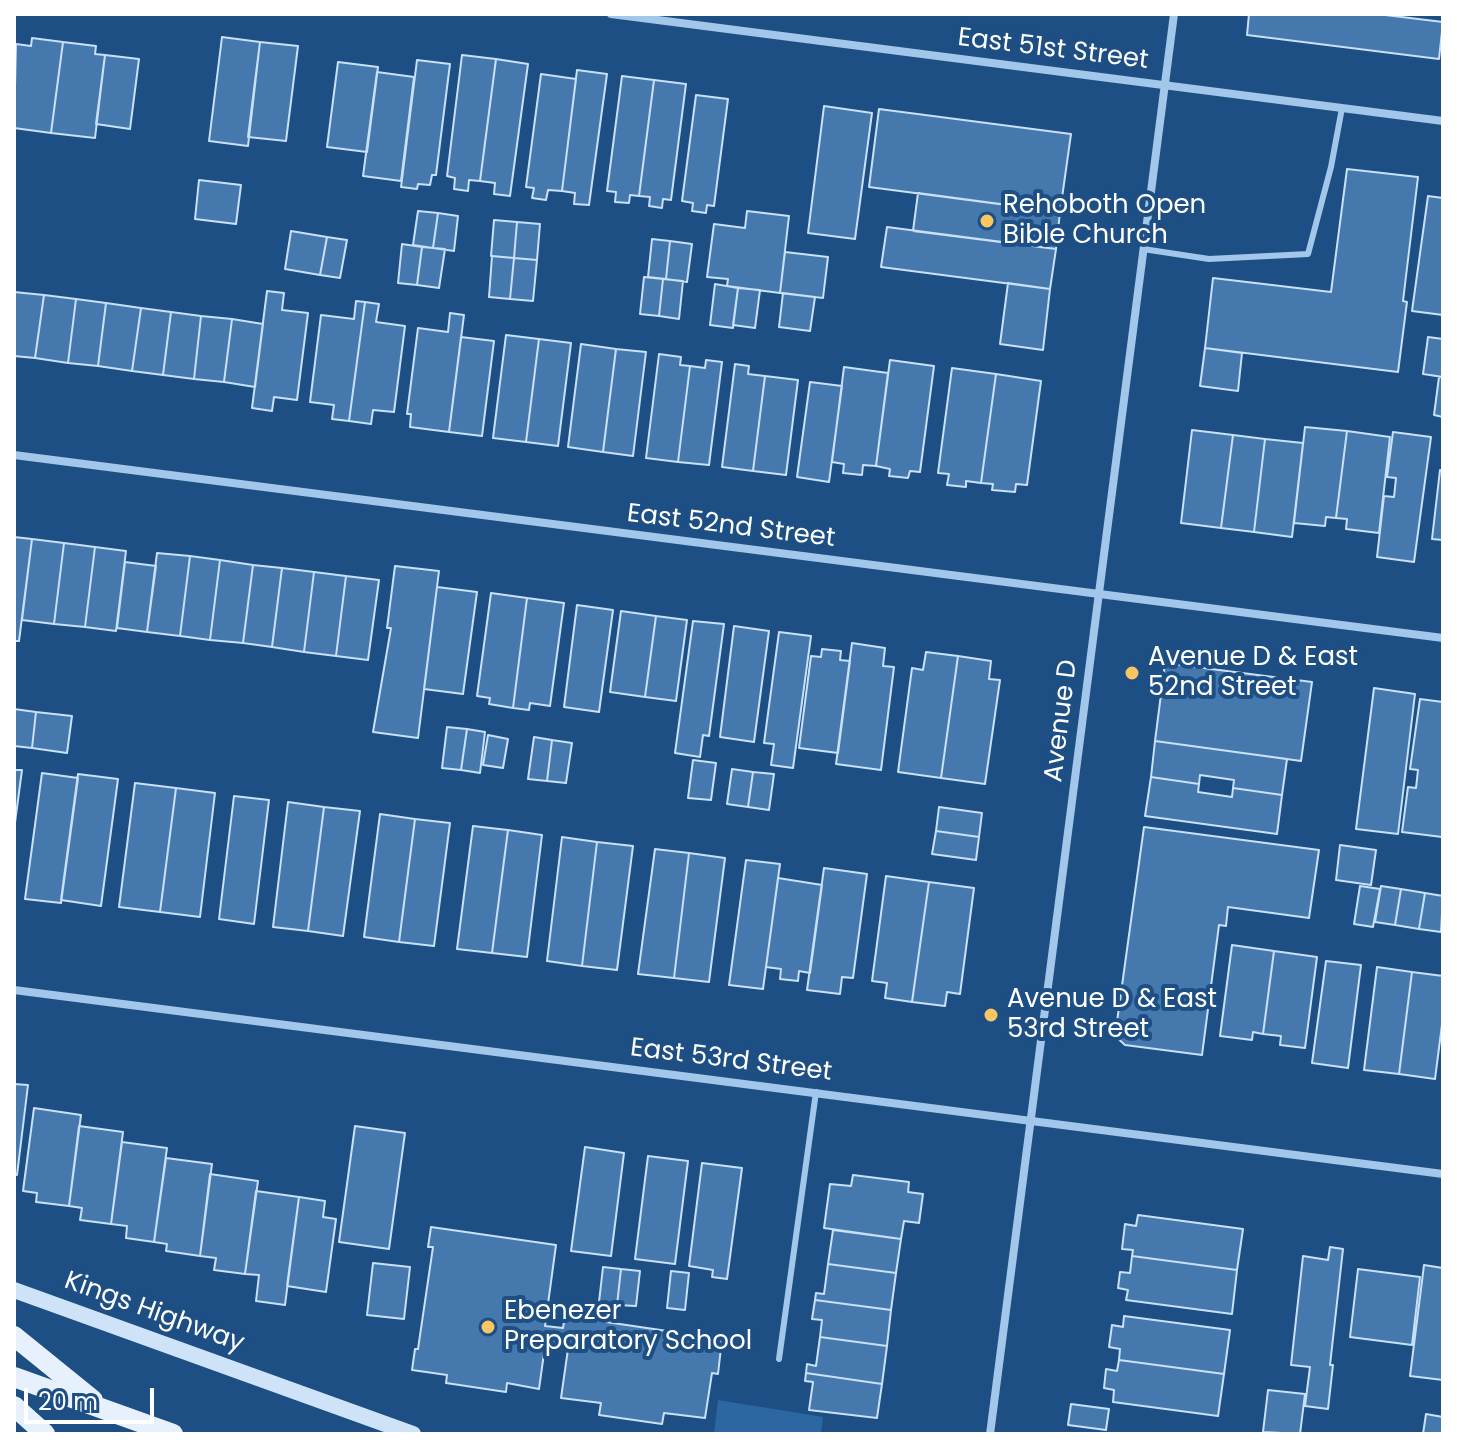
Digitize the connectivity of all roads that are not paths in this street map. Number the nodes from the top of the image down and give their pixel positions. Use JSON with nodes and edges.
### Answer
{"nodes":[{"id":1,"x":611,"y":14,"type":"edge"},
{"id":2,"x":1174,"y":14,"type":"edge"},
{"id":3,"x":1164,"y":85,"type":"junction"},
{"id":4,"x":1342,"y":107,"type":"junction"},
{"id":5,"x":1443,"y":121,"type":"edge"},
{"id":6,"x":1143,"y":249,"type":"junction"},
{"id":7,"x":14,"y":455,"type":"edge"},
{"id":8,"x":1099,"y":593,"type":"junction"},
{"id":9,"x":1443,"y":638,"type":"edge"},
{"id":10,"x":14,"y":990,"type":"edge"},
{"id":11,"x":816,"y":1092,"type":"junction"},
{"id":12,"x":1031,"y":1120,"type":"junction"},
{"id":13,"x":1443,"y":1174,"type":"edge"},
{"id":14,"x":14,"y":1290,"type":"edge"},
{"id":15,"x":14,"y":1336,"type":"edge"},
{"id":16,"x":779,"y":1359,"type":"dead end"},
{"id":17,"x":14,"y":1377,"type":"edge"},
{"id":18,"x":14,"y":1406,"type":"edge"},
{"id":19,"x":105,"y":1410,"type":"junction"},
{"id":20,"x":45,"y":1434,"type":"edge"},
{"id":21,"x":173,"y":1434,"type":"edge"},
{"id":22,"x":413,"y":1434,"type":"edge"},
{"id":23,"x":990,"y":1434,"type":"edge"}],
"edges":[{"from":1,"to":3,"type":"street","name":"East 51st Street"},
{"from":2,"to":3,"type":"street","name":"Avenue D"},
{"from":3,"to":4,"type":"street","name":"East 51st Street"},
{"from":3,"to":6,"type":"street","name":"Avenue D"},
{"from":4,"to":5,"type":"street","name":"East 51st Street"},
{"from":4,"to":6,"type":"lane"},
{"from":6,"to":8,"type":"street","name":"Avenue D"},
{"from":7,"to":8,"type":"street","name":"East 52nd Street"},
{"from":8,"to":9,"type":"street","name":"East 52nd Street"},
{"from":8,"to":12,"type":"street","name":"Avenue D"},
{"from":10,"to":11,"type":"street","name":"East 53rd Street"},
{"from":11,"to":12,"type":"street","name":"East 53rd Street"},
{"from":11,"to":16,"type":"lane"},
{"from":12,"to":13,"type":"street","name":"East 53rd Street"},
{"from":12,"to":23,"type":"street","name":"Avenue D"},
{"from":14,"to":22,"type":"street","name":"Kings Highway"},
{"from":15,"to":19,"type":"main road"},
{"from":17,"to":19,"type":"main road"},
{"from":18,"to":20,"type":"main road"},
{"from":19,"to":21,"type":"main road"}]}
